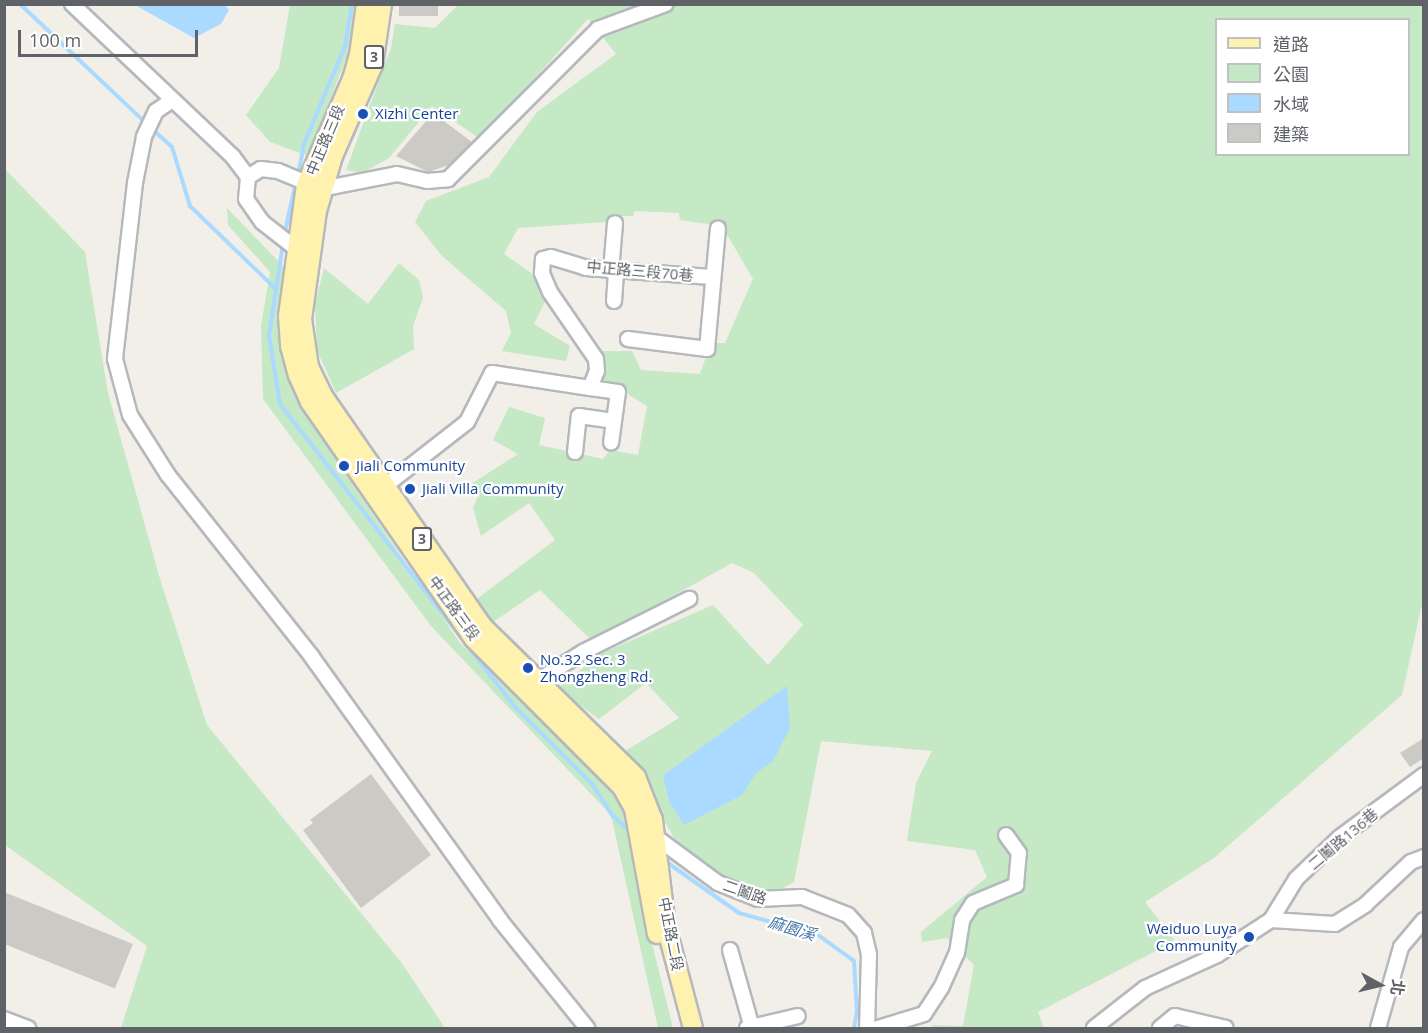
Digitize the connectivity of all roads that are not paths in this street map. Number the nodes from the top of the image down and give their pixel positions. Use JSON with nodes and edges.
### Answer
{"nodes":[{"id":1,"x":72,"y":4,"type":"edge"},
{"id":2,"x":366,"y":4,"type":"edge"},
{"id":3,"x":382,"y":4,"type":"edge"},
{"id":4,"x":666,"y":4,"type":"edge"},
{"id":5,"x":171,"y":100,"type":"junction"},
{"id":6,"x":248,"y":177,"type":"junction"},
{"id":7,"x":314,"y":187,"type":"junction"},
{"id":8,"x":615,"y":223,"type":"dead end"},
{"id":9,"x":718,"y":228,"type":"dead end"},
{"id":10,"x":303,"y":254,"type":"junction"},
{"id":11,"x":614,"y":271,"type":"junction"},
{"id":12,"x":712,"y":277,"type":"junction"},
{"id":13,"x":614,"y":301,"type":"dead end"},
{"id":14,"x":628,"y":339,"type":"dead end"},
{"id":15,"x":590,"y":388,"type":"junction"},
{"id":16,"x":614,"y":421,"type":"junction"},
{"id":17,"x":611,"y":443,"type":"dead end"},
{"id":18,"x":575,"y":452,"type":"dead end"},
{"id":19,"x":385,"y":486,"type":"junction"},
{"id":20,"x":689,"y":599,"type":"dead end"},
{"id":21,"x":536,"y":682,"type":"junction"},
{"id":22,"x":1424,"y":776,"type":"edge"},
{"id":23,"x":1006,"y":835,"type":"dead end"},
{"id":24,"x":648,"y":840,"type":"junction"},
{"id":25,"x":1424,"y":857,"type":"edge"},
{"id":26,"x":1271,"y":920,"type":"junction"},
{"id":27,"x":1424,"y":920,"type":"edge"},
{"id":28,"x":730,"y":950,"type":"dead end"},
{"id":29,"x":798,"y":1016,"type":"dead end"},
{"id":30,"x":4,"y":1018,"type":"edge"},
{"id":31,"x":750,"y":1028,"type":"edge"},
{"id":32,"x":28,"y":1029,"type":"edge"},
{"id":33,"x":587,"y":1029,"type":"edge"},
{"id":34,"x":681,"y":1029,"type":"edge"},
{"id":35,"x":693,"y":1029,"type":"edge"},
{"id":36,"x":867,"y":1029,"type":"edge"},
{"id":37,"x":878,"y":1029,"type":"edge"},
{"id":38,"x":1094,"y":1029,"type":"edge"},
{"id":39,"x":1160,"y":1029,"type":"edge"},
{"id":40,"x":1226,"y":1029,"type":"edge"},
{"id":41,"x":1378,"y":1029,"type":"edge"}],
"edges":[{"from":1,"to":5,"type":"street"},
{"from":2,"to":7,"type":"main road","name":"中正路三段","number":"3"},
{"from":3,"to":7,"type":"main road","name":"中正路三段","number":"3"},
{"from":4,"to":7,"type":"street"},
{"from":5,"to":6,"type":"street"},
{"from":5,"to":33,"type":"street"},
{"from":6,"to":7,"type":"street"},
{"from":6,"to":10,"type":"street"},
{"from":7,"to":10,"type":"main road","name":"中正路三段","number":"3"},
{"from":8,"to":11,"type":"street"},
{"from":9,"to":12,"type":"street"},
{"from":10,"to":19,"type":"main road","name":"中正路三段","number":"3"},
{"from":10,"to":24,"type":"main road","name":"中正路三段","number":"3"},
{"from":11,"to":12,"type":"street","name":"中正路三段70巷"},
{"from":11,"to":13,"type":"street"},
{"from":11,"to":15,"type":"street","name":"中正路三段70巷"},
{"from":12,"to":14,"type":"street"},
{"from":15,"to":16,"type":"street"},
{"from":15,"to":19,"type":"street"},
{"from":16,"to":17,"type":"street"},
{"from":16,"to":18,"type":"street"},
{"from":19,"to":21,"type":"main road","name":"中正路三段","number":"3"},
{"from":20,"to":21,"type":"street"},
{"from":21,"to":24,"type":"main road","name":"中正路三段","number":"3"},
{"from":22,"to":26,"type":"street","name":"二鬮路136巷"},
{"from":23,"to":37,"type":"street"},
{"from":24,"to":34,"type":"main road","name":"中正路二段","number":"3"},
{"from":24,"to":35,"type":"main road","name":"中正路二段","number":"3"},
{"from":24,"to":36,"type":"street","name":"二鬮路"},
{"from":25,"to":26,"type":"street"},
{"from":26,"to":38,"type":"street","name":"二鬮路136巷"},
{"from":27,"to":41,"type":"street"},
{"from":28,"to":31,"type":"street"},
{"from":29,"to":31,"type":"street"},
{"from":30,"to":32,"type":"street"},
{"from":39,"to":40,"type":"street"}]}
